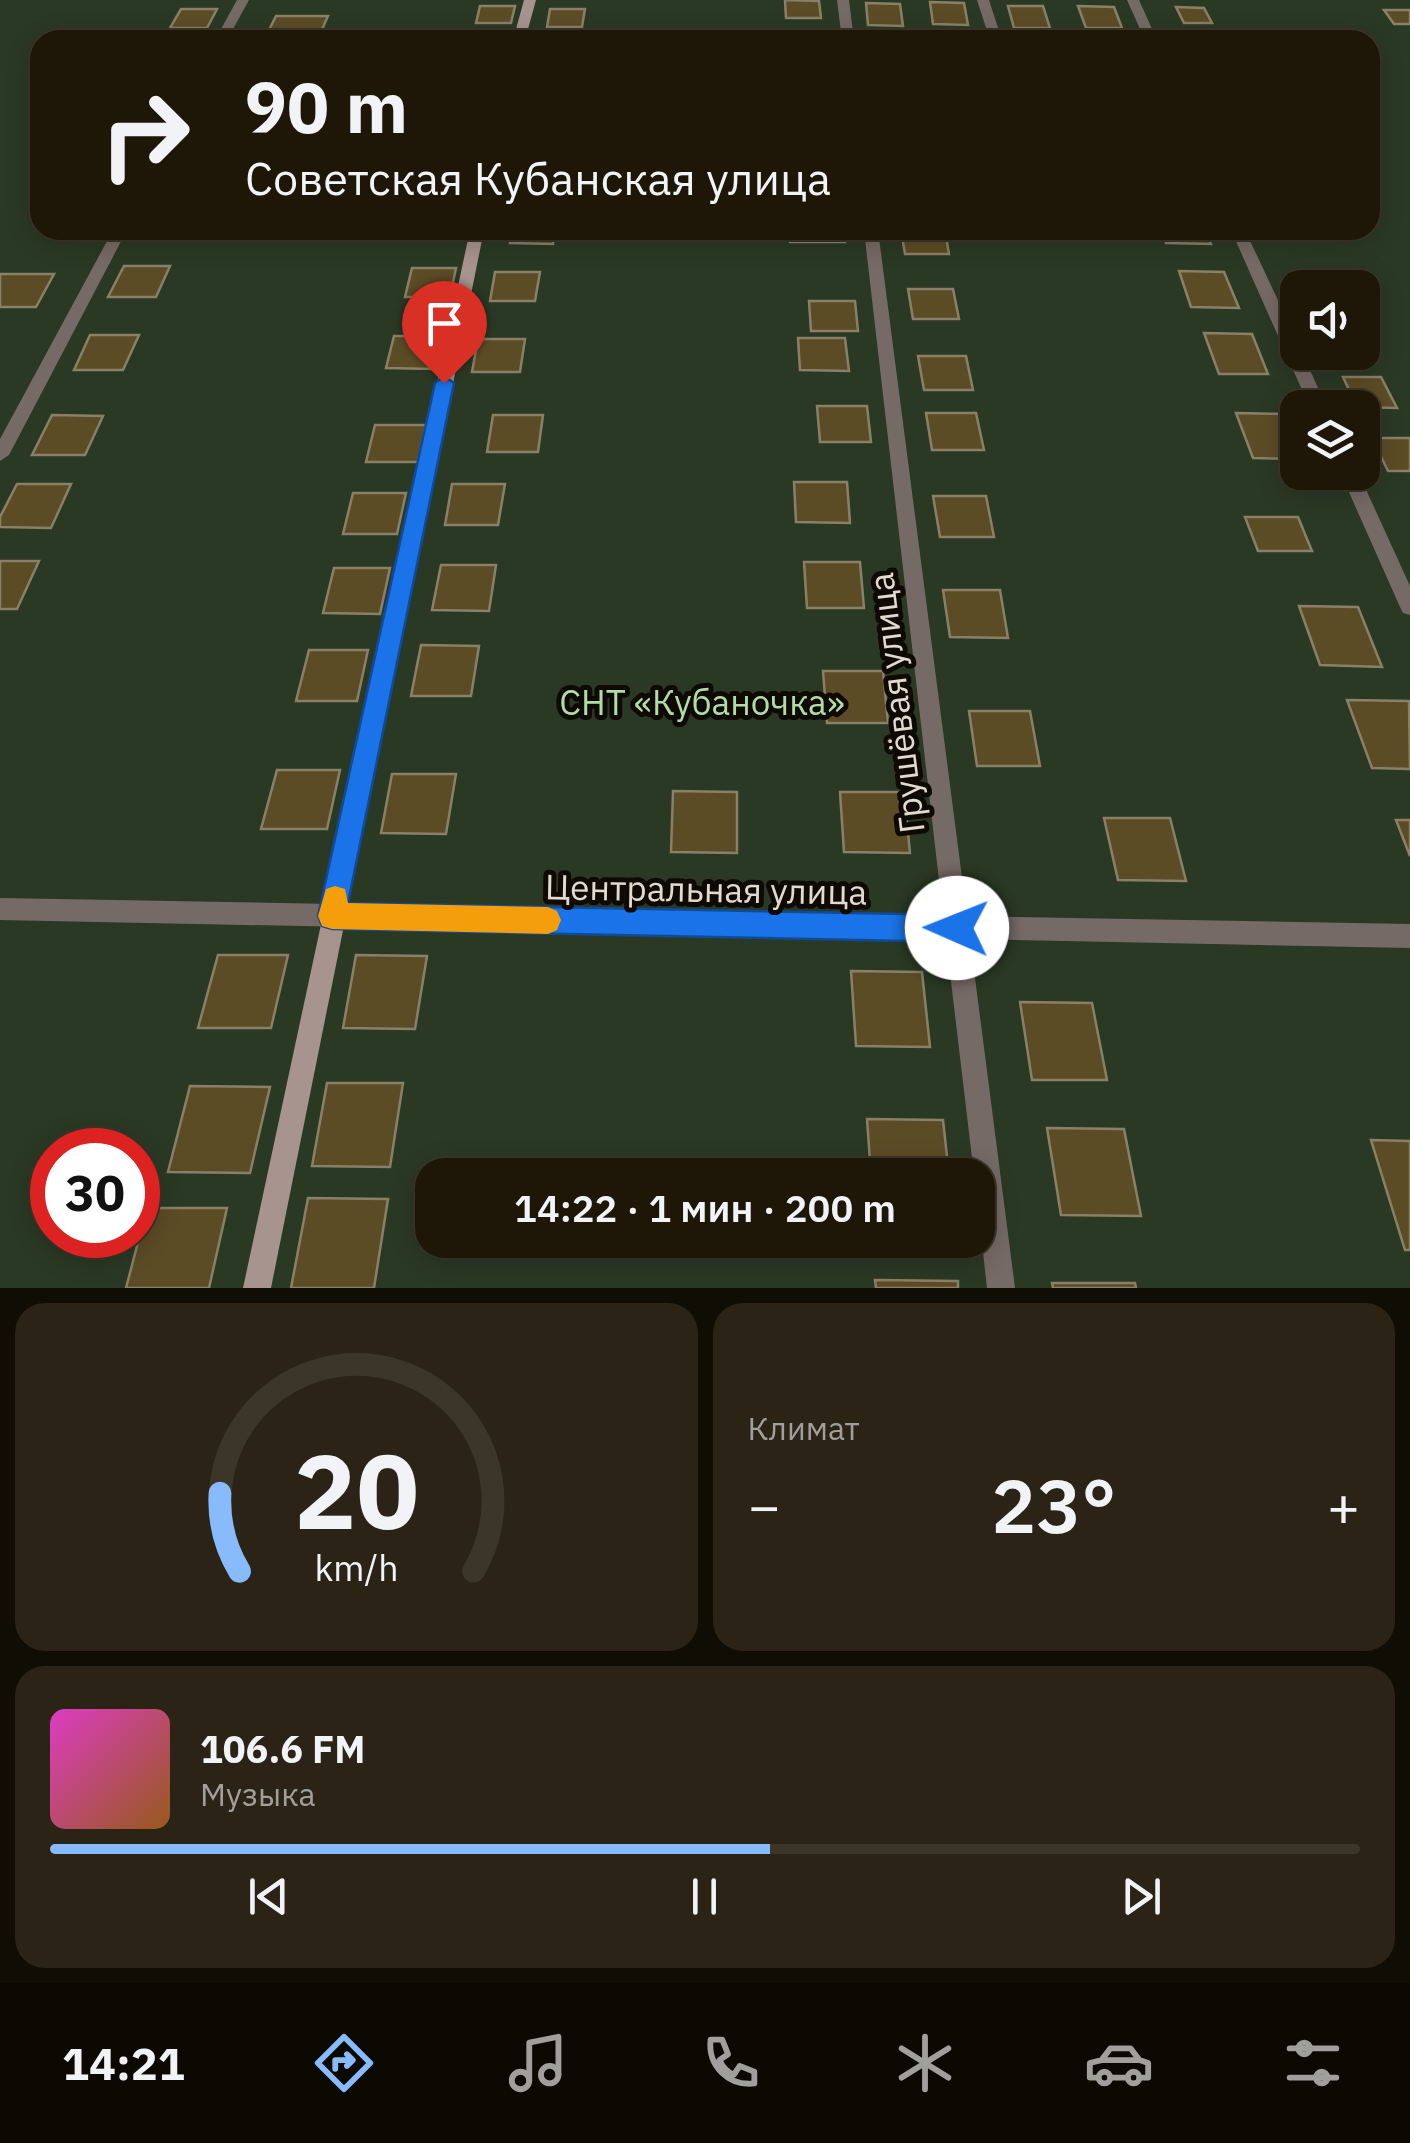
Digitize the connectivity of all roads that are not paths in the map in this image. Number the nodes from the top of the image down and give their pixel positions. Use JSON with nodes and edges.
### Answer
{"nodes":[{"id":1,"x":242,"y":0,"type":"edge"},
{"id":2,"x":530,"y":0,"type":"edge"},
{"id":3,"x":843,"y":0,"type":"edge"},
{"id":4,"x":983,"y":0,"type":"edge"},
{"id":5,"x":1133,"y":0,"type":"edge"},
{"id":6,"x":226,"y":30,"type":"edge"},
{"id":7,"x":522,"y":30,"type":"edge"},
{"id":8,"x":847,"y":30,"type":"edge"},
{"id":9,"x":993,"y":30,"type":"edge"},
{"id":10,"x":1146,"y":30,"type":"edge"},
{"id":11,"x":115,"y":240,"type":"edge"},
{"id":12,"x":474,"y":240,"type":"edge"},
{"id":13,"x":872,"y":240,"type":"edge"},
{"id":14,"x":1243,"y":240,"type":"edge"},
{"id":15,"x":1311,"y":390,"type":"edge"},
{"id":16,"x":0,"y":455,"type":"edge"},
{"id":17,"x":1357,"y":490,"type":"edge"},
{"id":18,"x":1410,"y":607,"type":"edge"},
{"id":19,"x":0,"y":909,"type":"edge"},
{"id":20,"x":332,"y":916,"type":"junction"},
{"id":21,"x":957,"y":928,"type":"junction"},
{"id":22,"x":1410,"y":936,"type":"edge"},
{"id":23,"x":257,"y":1288,"type":"edge"},
{"id":24,"x":1002,"y":1288,"type":"edge"}],
"edges":[{"from":1,"to":6,"type":"street"},
{"from":2,"to":7,"type":"street"},
{"from":3,"to":8,"type":"street"},
{"from":4,"to":9,"type":"street"},
{"from":5,"to":10,"type":"street"},
{"from":11,"to":16,"type":"street"},
{"from":12,"to":20,"type":"street"},
{"from":13,"to":21,"type":"street","name":"Грушёвая улица"},
{"from":14,"to":15,"type":"street"},
{"from":17,"to":18,"type":"street"},
{"from":19,"to":20,"type":"street","name":"Центральная улица"},
{"from":20,"to":21,"type":"street","name":"Центральная улица"},
{"from":20,"to":23,"type":"street"},
{"from":21,"to":22,"type":"street","name":"Центральная улица"},
{"from":21,"to":24,"type":"street","name":"Грушёвая улица"}]}
